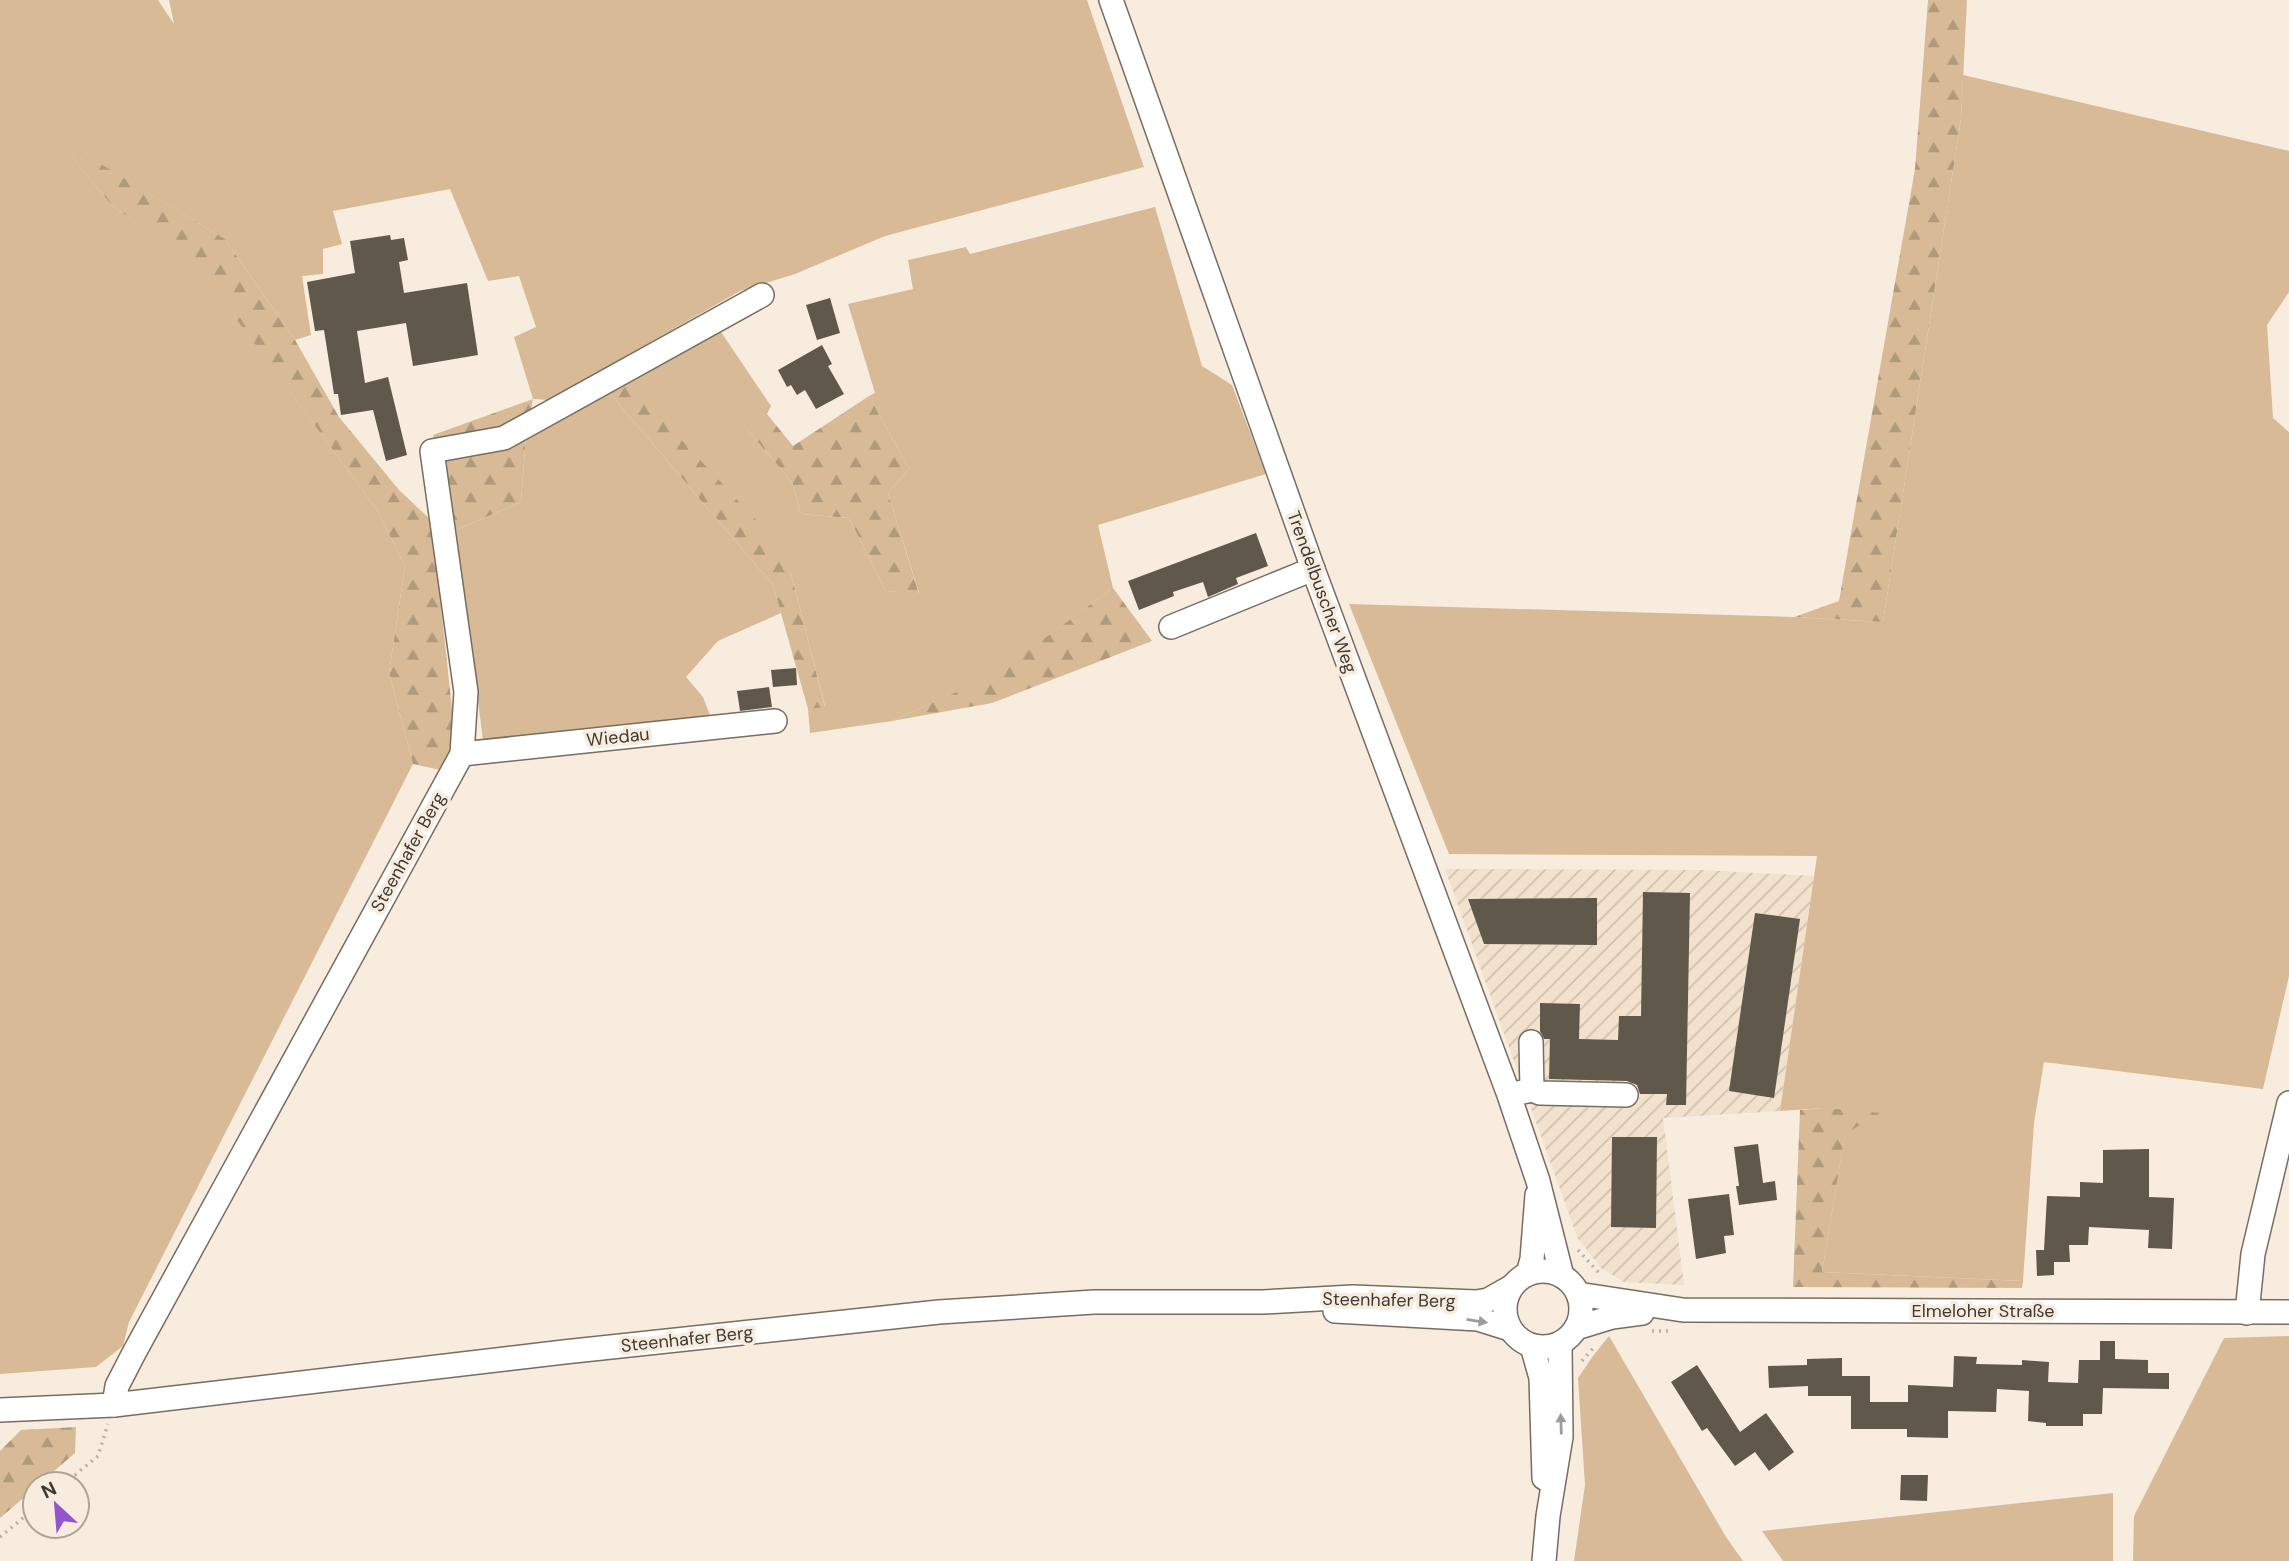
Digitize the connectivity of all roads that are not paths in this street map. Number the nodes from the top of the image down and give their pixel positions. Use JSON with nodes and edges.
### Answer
{"nodes":[{"id":1,"x":1111,"y":0,"type":"edge"},
{"id":2,"x":762,"y":295,"type":"dead end"},
{"id":3,"x":1313,"y":569,"type":"junction"},
{"id":4,"x":1171,"y":627,"type":"dead end"},
{"id":5,"x":775,"y":721,"type":"dead end"},
{"id":6,"x":462,"y":754,"type":"junction"},
{"id":7,"x":1531,"y":1042,"type":"dead end"},
{"id":8,"x":1532,"y":1090,"type":"junction"},
{"id":9,"x":1509,"y":1095,"type":"junction"},
{"id":10,"x":1626,"y":1096,"type":"dead end"},
{"id":11,"x":2289,"y":1103,"type":"edge"},
{"id":12,"x":1538,"y":1181,"type":"junction"},
{"id":13,"x":1562,"y":1276,"type":"junction"},
{"id":14,"x":1520,"y":1280,"type":"junction"},
{"id":15,"x":1578,"y":1294,"type":"junction"},
{"id":16,"x":1263,"y":1302,"type":"junction"},
{"id":17,"x":1677,"y":1310,"type":"junction"},
{"id":18,"x":2247,"y":1312,"type":"junction"},
{"id":19,"x":2289,"y":1312,"type":"edge"},
{"id":20,"x":1510,"y":1329,"type":"junction"},
{"id":21,"x":1568,"y":1336,"type":"junction"},
{"id":22,"x":1532,"y":1346,"type":"junction"},
{"id":23,"x":114,"y":1405,"type":"junction"},
{"id":24,"x":0,"y":1410,"type":"edge"},
{"id":25,"x":1548,"y":1516,"type":"junction"},
{"id":26,"x":1544,"y":1561,"type":"edge"}],
"edges":[{"from":1,"to":3,"type":"street","name":"Trendelbuscher Weg"},
{"from":2,"to":6,"type":"street","name":"Steenhafer Berg"},
{"from":3,"to":4,"type":"street"},
{"from":3,"to":9,"type":"street","name":"Trendelbuscher Weg"},
{"from":5,"to":6,"type":"street","name":"Wiedau"},
{"from":6,"to":23,"type":"street","name":"Steenhafer Berg"},
{"from":7,"to":8,"type":"street"},
{"from":8,"to":9,"type":"street"},
{"from":8,"to":10,"type":"street"},
{"from":9,"to":12,"type":"street","name":"Trendelbuscher Weg"},
{"from":11,"to":18,"type":"street"},
{"from":12,"to":13,"type":"street","name":"Trendelbuscher Weg"},
{"from":12,"to":14,"type":"street","name":"Trendelbuscher Weg"},
{"from":13,"to":14,"type":"street"},
{"from":13,"to":15,"type":"street"},
{"from":14,"to":16,"type":"street","name":"Steenhafer Berg"},
{"from":14,"to":20,"type":"street"},
{"from":15,"to":17,"type":"street","name":"Elmeloher Straße"},
{"from":15,"to":21,"type":"street"},
{"from":16,"to":20,"type":"street","name":"Steenhafer Berg","one_way":true},
{"from":16,"to":23,"type":"street","name":"Steenhafer Berg"},
{"from":17,"to":18,"type":"street","name":"Elmeloher Straße"},
{"from":17,"to":21,"type":"street","name":"Elmeloher Straße"},
{"from":18,"to":19,"type":"street","name":"Elmeloher Straße"},
{"from":20,"to":22,"type":"street"},
{"from":21,"to":22,"type":"street"},
{"from":25,"to":21,"type":"street","one_way":true},
{"from":22,"to":25,"type":"street"},
{"from":23,"to":24,"type":"street","name":"Steenhafer Berg"},
{"from":25,"to":26,"type":"street"}]}
